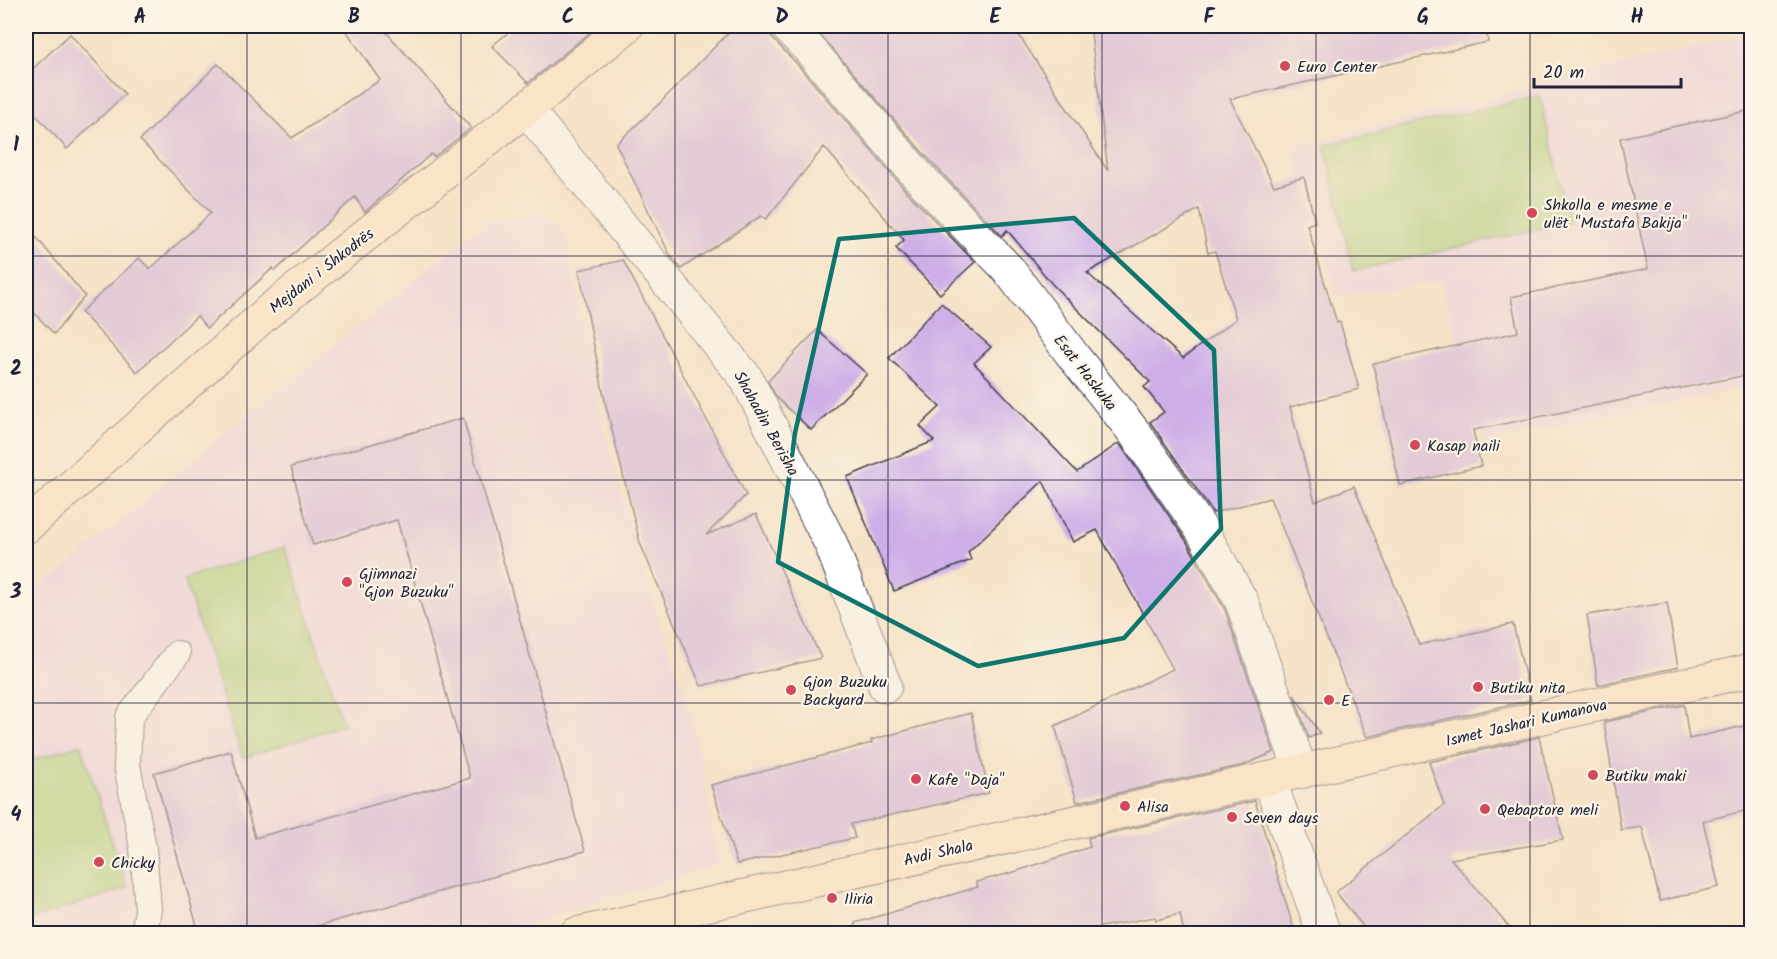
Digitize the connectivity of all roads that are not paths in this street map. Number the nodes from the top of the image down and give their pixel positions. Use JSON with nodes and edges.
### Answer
{"nodes":[{"id":1,"x":627,"y":26,"type":"edge"},
{"id":2,"x":787,"y":26,"type":"edge"},
{"id":3,"x":526,"y":109,"type":"junction"},
{"id":4,"x":26,"y":527,"type":"edge"},
{"id":5,"x":177,"y":654,"type":"dead end"},
{"id":6,"x":1752,"y":670,"type":"edge"},
{"id":7,"x":885,"y":686,"type":"dead end"},
{"id":8,"x":1301,"y":772,"type":"junction"},
{"id":9,"x":1269,"y":779,"type":"junction"},
{"id":10,"x":144,"y":933,"type":"edge"},
{"id":11,"x":577,"y":933,"type":"edge"},
{"id":12,"x":1324,"y":933,"type":"edge"}],
"edges":[{"from":1,"to":3,"type":"street","name":"Mejdani i Shkodrës"},
{"from":2,"to":8,"type":"street","name":"Esat Haskuka"},
{"from":3,"to":4,"type":"street","name":"Mejdani i Shkodrës"},
{"from":3,"to":7,"type":"street","name":"Shahadin Berisha"},
{"from":5,"to":10,"type":"lane"},
{"from":6,"to":8,"type":"street","name":"Ismet Jashari Kumanova"},
{"from":8,"to":9,"type":"street","name":"Avdi Shala"},
{"from":9,"to":11,"type":"street","name":"Avdi Shala"},
{"from":9,"to":12,"type":"street"}]}
